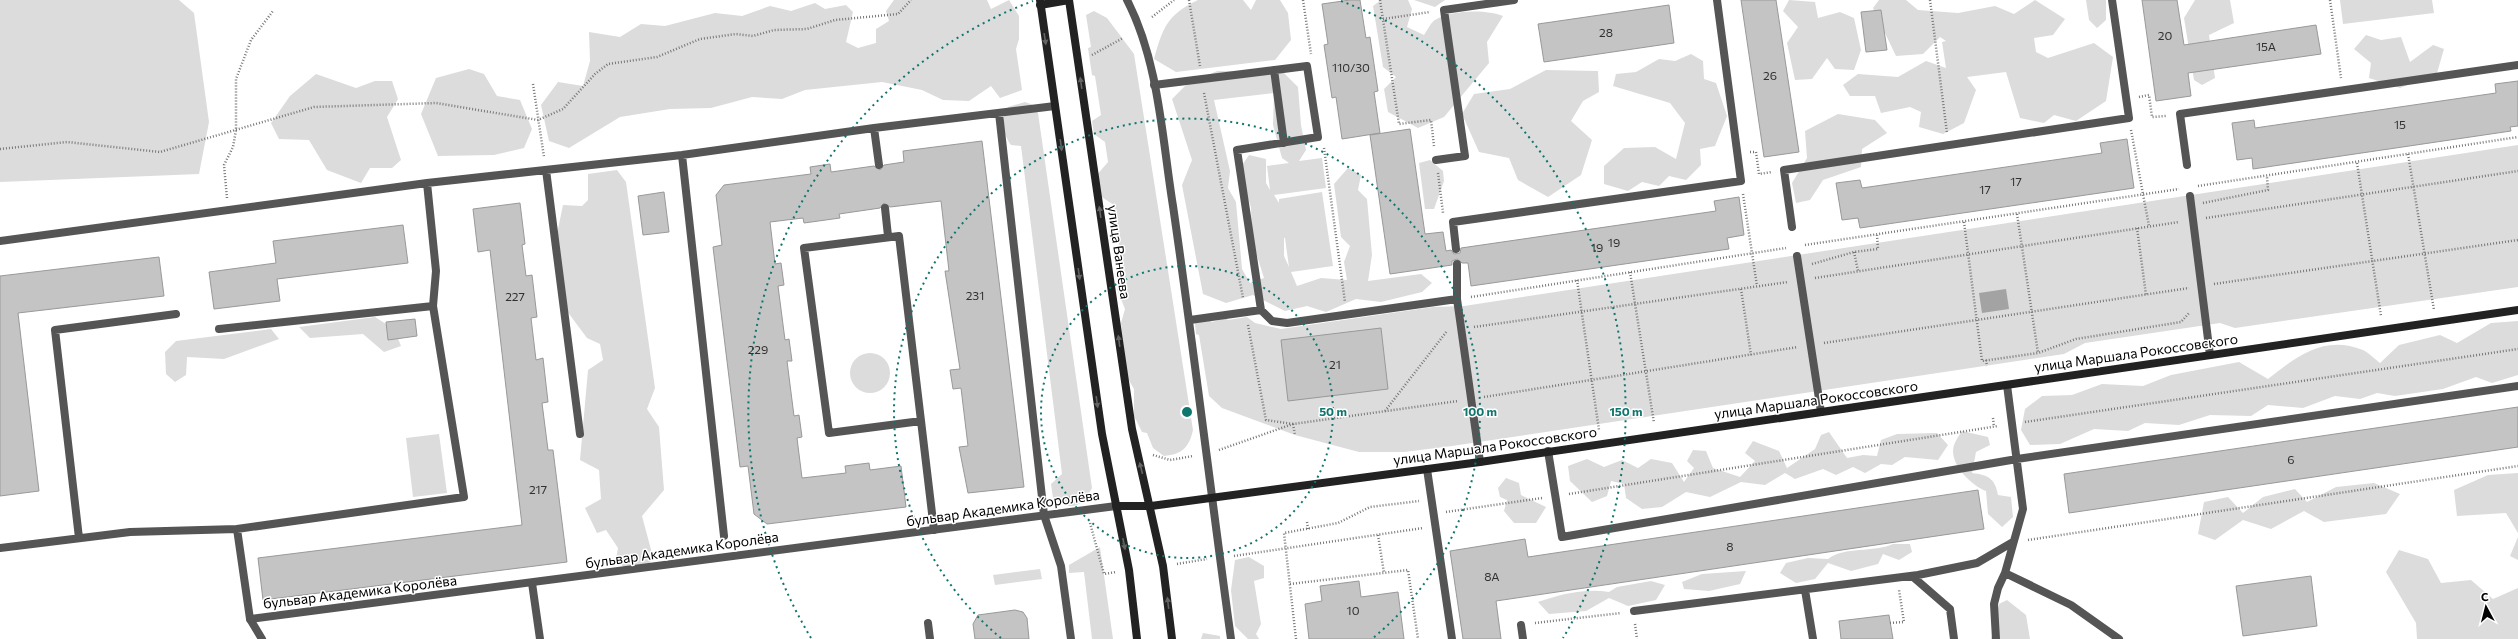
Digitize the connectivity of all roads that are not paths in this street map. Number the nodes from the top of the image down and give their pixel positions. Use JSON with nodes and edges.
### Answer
{"nodes":[{"id":1,"x":1069,"y":0,"type":"edge"},
{"id":2,"x":1128,"y":0,"type":"edge"},
{"id":3,"x":1514,"y":0,"type":"edge"},
{"id":4,"x":1717,"y":0,"type":"edge"},
{"id":5,"x":2112,"y":0,"type":"edge"},
{"id":6,"x":1040,"y":2,"type":"edge"},
{"id":7,"x":2518,"y":65,"type":"edge"},
{"id":8,"x":1274,"y":70,"type":"junction"},
{"id":9,"x":1154,"y":85,"type":"junction"},
{"id":10,"x":1055,"y":106,"type":"junction"},
{"id":11,"x":999,"y":113,"type":"junction"},
{"id":12,"x":874,"y":128,"type":"junction"},
{"id":13,"x":1284,"y":143,"type":"junction"},
{"id":14,"x":682,"y":155,"type":"junction"},
{"id":15,"x":1436,"y":160,"type":"road end"},
{"id":16,"x":879,"y":165,"type":"dead end"},
{"id":17,"x":2187,"y":166,"type":"dead end"},
{"id":18,"x":546,"y":170,"type":"junction"},
{"id":19,"x":427,"y":183,"type":"junction"},
{"id":20,"x":2190,"y":191,"type":"road end"},
{"id":21,"x":885,"y":208,"type":"dead end"},
{"id":22,"x":1792,"y":227,"type":"dead end"},
{"id":23,"x":888,"y":236,"type":"junction"},
{"id":24,"x":0,"y":242,"type":"edge"},
{"id":25,"x":1456,"y":249,"type":"dead end"},
{"id":26,"x":1797,"y":256,"type":"dead end"},
{"id":27,"x":1458,"y":264,"type":"dead end"},
{"id":28,"x":1457,"y":299,"type":"junction"},
{"id":29,"x":433,"y":306,"type":"junction"},
{"id":30,"x":1261,"y":310,"type":"junction"},
{"id":31,"x":2518,"y":310,"type":"edge"},
{"id":32,"x":176,"y":314,"type":"dead end"},
{"id":33,"x":1190,"y":320,"type":"junction"},
{"id":34,"x":219,"y":329,"type":"dead end"},
{"id":35,"x":2210,"y":355,"type":"junction"},
{"id":36,"x":2007,"y":385,"type":"junction"},
{"id":37,"x":2518,"y":386,"type":"edge"},
{"id":38,"x":1821,"y":412,"type":"junction"},
{"id":39,"x":921,"y":421,"type":"junction"},
{"id":40,"x":580,"y":434,"type":"dead end"},
{"id":41,"x":1548,"y":452,"type":"junction"},
{"id":42,"x":2017,"y":459,"type":"junction"},
{"id":43,"x":1480,"y":462,"type":"junction"},
{"id":44,"x":1427,"y":469,"type":"junction"},
{"id":45,"x":1213,"y":498,"type":"junction"},
{"id":46,"x":1116,"y":506,"type":"junction"},
{"id":47,"x":1151,"y":506,"type":"junction"},
{"id":48,"x":1044,"y":515,"type":"junction"},
{"id":49,"x":237,"y":529,"type":"junction"},
{"id":50,"x":934,"y":530,"type":"junction"},
{"id":51,"x":724,"y":536,"type":"dead end"},
{"id":52,"x":79,"y":538,"type":"junction"},
{"id":53,"x":2013,"y":542,"type":"junction"},
{"id":54,"x":0,"y":548,"type":"edge"},
{"id":55,"x":2004,"y":573,"type":"junction"},
{"id":56,"x":1912,"y":576,"type":"junction"},
{"id":57,"x":532,"y":583,"type":"junction"},
{"id":58,"x":1805,"y":590,"type":"junction"},
{"id":59,"x":1634,"y":611,"type":"road end"},
{"id":60,"x":250,"y":619,"type":"junction"},
{"id":61,"x":928,"y":623,"type":"dead end"},
{"id":62,"x":1521,"y":625,"type":"road end"},
{"id":63,"x":262,"y":639,"type":"edge"},
{"id":64,"x":540,"y":639,"type":"edge"},
{"id":65,"x":930,"y":639,"type":"edge"},
{"id":66,"x":1071,"y":639,"type":"edge"},
{"id":67,"x":1137,"y":639,"type":"edge"},
{"id":68,"x":1172,"y":639,"type":"edge"},
{"id":69,"x":1231,"y":639,"type":"edge"},
{"id":70,"x":1452,"y":639,"type":"edge"},
{"id":71,"x":1523,"y":639,"type":"edge"},
{"id":72,"x":1813,"y":639,"type":"edge"},
{"id":73,"x":1954,"y":639,"type":"edge"},
{"id":74,"x":1996,"y":639,"type":"edge"},
{"id":75,"x":2119,"y":639,"type":"edge"}],
"edges":[{"from":1,"to":6,"type":"street"},
{"from":47,"to":1,"type":"street","name":"улица Ванеева","one_way":true},
{"from":2,"to":9,"type":"street"},
{"from":3,"to":15,"type":"street"},
{"from":4,"to":25,"type":"street"},
{"from":5,"to":22,"type":"street"},
{"from":6,"to":10,"type":"street","one_way":true},
{"from":7,"to":17,"type":"street"},
{"from":8,"to":9,"type":"street"},
{"from":8,"to":13,"type":"street"},
{"from":8,"to":13,"type":"street"},
{"from":9,"to":33,"type":"street"},
{"from":10,"to":11,"type":"street"},
{"from":10,"to":46,"type":"street","one_way":true},
{"from":11,"to":12,"type":"street"},
{"from":11,"to":48,"type":"street"},
{"from":12,"to":14,"type":"street"},
{"from":12,"to":16,"type":"street"},
{"from":13,"to":30,"type":"street"},
{"from":14,"to":18,"type":"street"},
{"from":14,"to":51,"type":"street"},
{"from":18,"to":19,"type":"street"},
{"from":18,"to":40,"type":"street"},
{"from":19,"to":24,"type":"street"},
{"from":19,"to":29,"type":"street"},
{"from":20,"to":35,"type":"street"},
{"from":21,"to":23,"type":"street"},
{"from":23,"to":39,"type":"street"},
{"from":23,"to":39,"type":"street"},
{"from":26,"to":38,"type":"street"},
{"from":27,"to":28,"type":"street"},
{"from":28,"to":30,"type":"street"},
{"from":28,"to":43,"type":"street"},
{"from":29,"to":34,"type":"street"},
{"from":29,"to":49,"type":"street"},
{"from":30,"to":33,"type":"street"},
{"from":31,"to":35,"type":"street","name":"улица Маршала Рокоссовского"},
{"from":32,"to":52,"type":"street"},
{"from":33,"to":45,"type":"street"},
{"from":35,"to":36,"type":"street","name":"улица Маршала Рокоссовского"},
{"from":36,"to":38,"type":"street","name":"улица Маршала Рокоссовского"},
{"from":36,"to":42,"type":"street"},
{"from":37,"to":42,"type":"street"},
{"from":38,"to":41,"type":"street","name":"улица Маршала Рокоссовского"},
{"from":39,"to":50,"type":"street"},
{"from":41,"to":42,"type":"street"},
{"from":41,"to":43,"type":"street","name":"улица Маршала Рокоссовского"},
{"from":42,"to":53,"type":"street"},
{"from":43,"to":44,"type":"street","name":"улица Маршала Рокоссовского"},
{"from":44,"to":45,"type":"street","name":"улица Маршала Рокоссовского"},
{"from":44,"to":70,"type":"street"},
{"from":45,"to":47,"type":"street","name":"улица Маршала Рокоссовского"},
{"from":45,"to":69,"type":"street"},
{"from":46,"to":47,"type":"street","name":"улица Маршала Рокоссовского"},
{"from":46,"to":48,"type":"street","name":"бульвар Академика Королёва"},
{"from":46,"to":67,"type":"street","one_way":true},
{"from":68,"to":47,"type":"street","name":"улица Ванеева","one_way":true},
{"from":48,"to":50,"type":"street","name":"бульвар Академика Королёва"},
{"from":48,"to":66,"type":"street"},
{"from":49,"to":52,"type":"street"},
{"from":49,"to":60,"type":"street"},
{"from":50,"to":57,"type":"street","name":"бульвар Академика Королёва"},
{"from":52,"to":54,"type":"street"},
{"from":53,"to":55,"type":"street"},
{"from":53,"to":56,"type":"street"},
{"from":55,"to":74,"type":"street"},
{"from":55,"to":75,"type":"street"},
{"from":56,"to":58,"type":"street"},
{"from":56,"to":73,"type":"street"},
{"from":57,"to":60,"type":"street","name":"бульвар Академика Королёва"},
{"from":57,"to":64,"type":"street"},
{"from":58,"to":59,"type":"street"},
{"from":58,"to":72,"type":"street"},
{"from":60,"to":63,"type":"street"},
{"from":61,"to":65,"type":"street"},
{"from":62,"to":71,"type":"street"}]}
